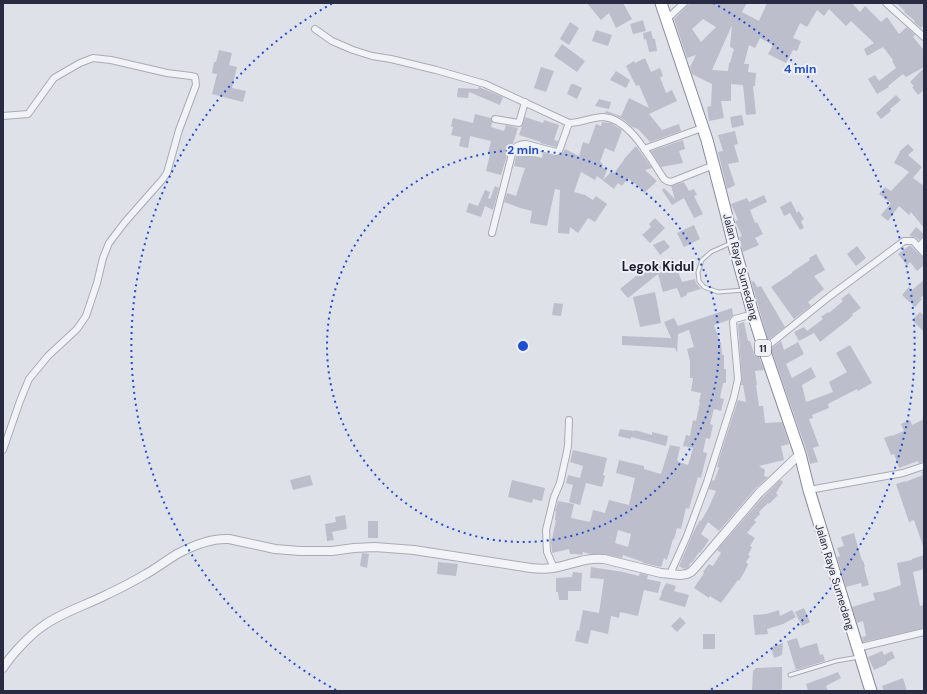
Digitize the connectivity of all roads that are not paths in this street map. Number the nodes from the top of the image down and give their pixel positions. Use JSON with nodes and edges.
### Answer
{"nodes":[{"id":1,"x":661,"y":3,"type":"edge"},
{"id":2,"x":684,"y":3,"type":"edge"},
{"id":3,"x":886,"y":3,"type":"edge"},
{"id":4,"x":667,"y":19,"type":"junction"},
{"id":5,"x":315,"y":29,"type":"dead end"},
{"id":6,"x":924,"y":37,"type":"edge"},
{"id":7,"x":525,"y":102,"type":"junction"},
{"id":8,"x":3,"y":116,"type":"edge"},
{"id":9,"x":495,"y":119,"type":"dead end"},
{"id":10,"x":569,"y":123,"type":"junction"},
{"id":11,"x":702,"y":128,"type":"junction"},
{"id":12,"x":644,"y":149,"type":"junction"},
{"id":13,"x":714,"y":165,"type":"junction"},
{"id":14,"x":492,"y":233,"type":"dead end"},
{"id":15,"x":924,"y":241,"type":"edge"},
{"id":16,"x":733,"y":242,"type":"junction"},
{"id":17,"x":919,"y":247,"type":"junction"},
{"id":18,"x":924,"y":253,"type":"edge"},
{"id":19,"x":746,"y":289,"type":"junction"},
{"id":20,"x":753,"y":314,"type":"junction"},
{"id":21,"x":764,"y":349,"type":"junction"},
{"id":22,"x":569,"y":420,"type":"dead end"},
{"id":23,"x":3,"y":450,"type":"edge"},
{"id":24,"x":800,"y":454,"type":"junction"},
{"id":25,"x":924,"y":466,"type":"edge"},
{"id":26,"x":809,"y":490,"type":"junction"},
{"id":27,"x":554,"y":568,"type":"junction"},
{"id":28,"x":670,"y":574,"type":"junction"},
{"id":29,"x":924,"y":632,"type":"edge"},
{"id":30,"x":859,"y":652,"type":"junction"},
{"id":31,"x":3,"y":668,"type":"edge"},
{"id":32,"x":790,"y":675,"type":"dead end"},
{"id":33,"x":871,"y":691,"type":"edge"}],
"edges":[{"from":1,"to":4,"type":"highway","name":"Jalan Raya Sumedang","number":"11"},
{"from":2,"to":4,"type":"street"},
{"from":3,"to":6,"type":"street"},
{"from":4,"to":11,"type":"highway","name":"Jalan Raya Sumedang","number":"11"},
{"from":5,"to":7,"type":"street"},
{"from":7,"to":9,"type":"street"},
{"from":7,"to":10,"type":"street"},
{"from":8,"to":23,"type":"street"},
{"from":10,"to":12,"type":"street"},
{"from":10,"to":14,"type":"street"},
{"from":11,"to":12,"type":"street"},
{"from":11,"to":13,"type":"highway","name":"Jalan Raya Sumedang","number":"11"},
{"from":12,"to":13,"type":"street"},
{"from":13,"to":16,"type":"highway","name":"Jalan Raya Sumedang","number":"11"},
{"from":15,"to":17,"type":"street"},
{"from":16,"to":19,"type":"highway","name":"Jalan Raya Sumedang","number":"11"},
{"from":16,"to":19,"type":"lane"},
{"from":17,"to":18,"type":"street"},
{"from":17,"to":21,"type":"street"},
{"from":19,"to":20,"type":"highway","name":"Jalan Raya Sumedang","number":"11"},
{"from":20,"to":21,"type":"highway","name":"Jalan Raya Sumedang","number":"11"},
{"from":20,"to":28,"type":"street"},
{"from":21,"to":24,"type":"highway","name":"Jalan Raya Sumedang","number":"11"},
{"from":22,"to":27,"type":"street"},
{"from":24,"to":26,"type":"highway","name":"Jalan Raya Sumedang","number":"11"},
{"from":24,"to":28,"type":"street"},
{"from":25,"to":26,"type":"street"},
{"from":26,"to":30,"type":"highway","name":"Jalan Raya Sumedang","number":"11"},
{"from":27,"to":28,"type":"street"},
{"from":27,"to":31,"type":"street"},
{"from":29,"to":30,"type":"street"},
{"from":30,"to":32,"type":"lane"},
{"from":30,"to":33,"type":"highway","name":"Jalan Raya Sumedang","number":"11"}]}
